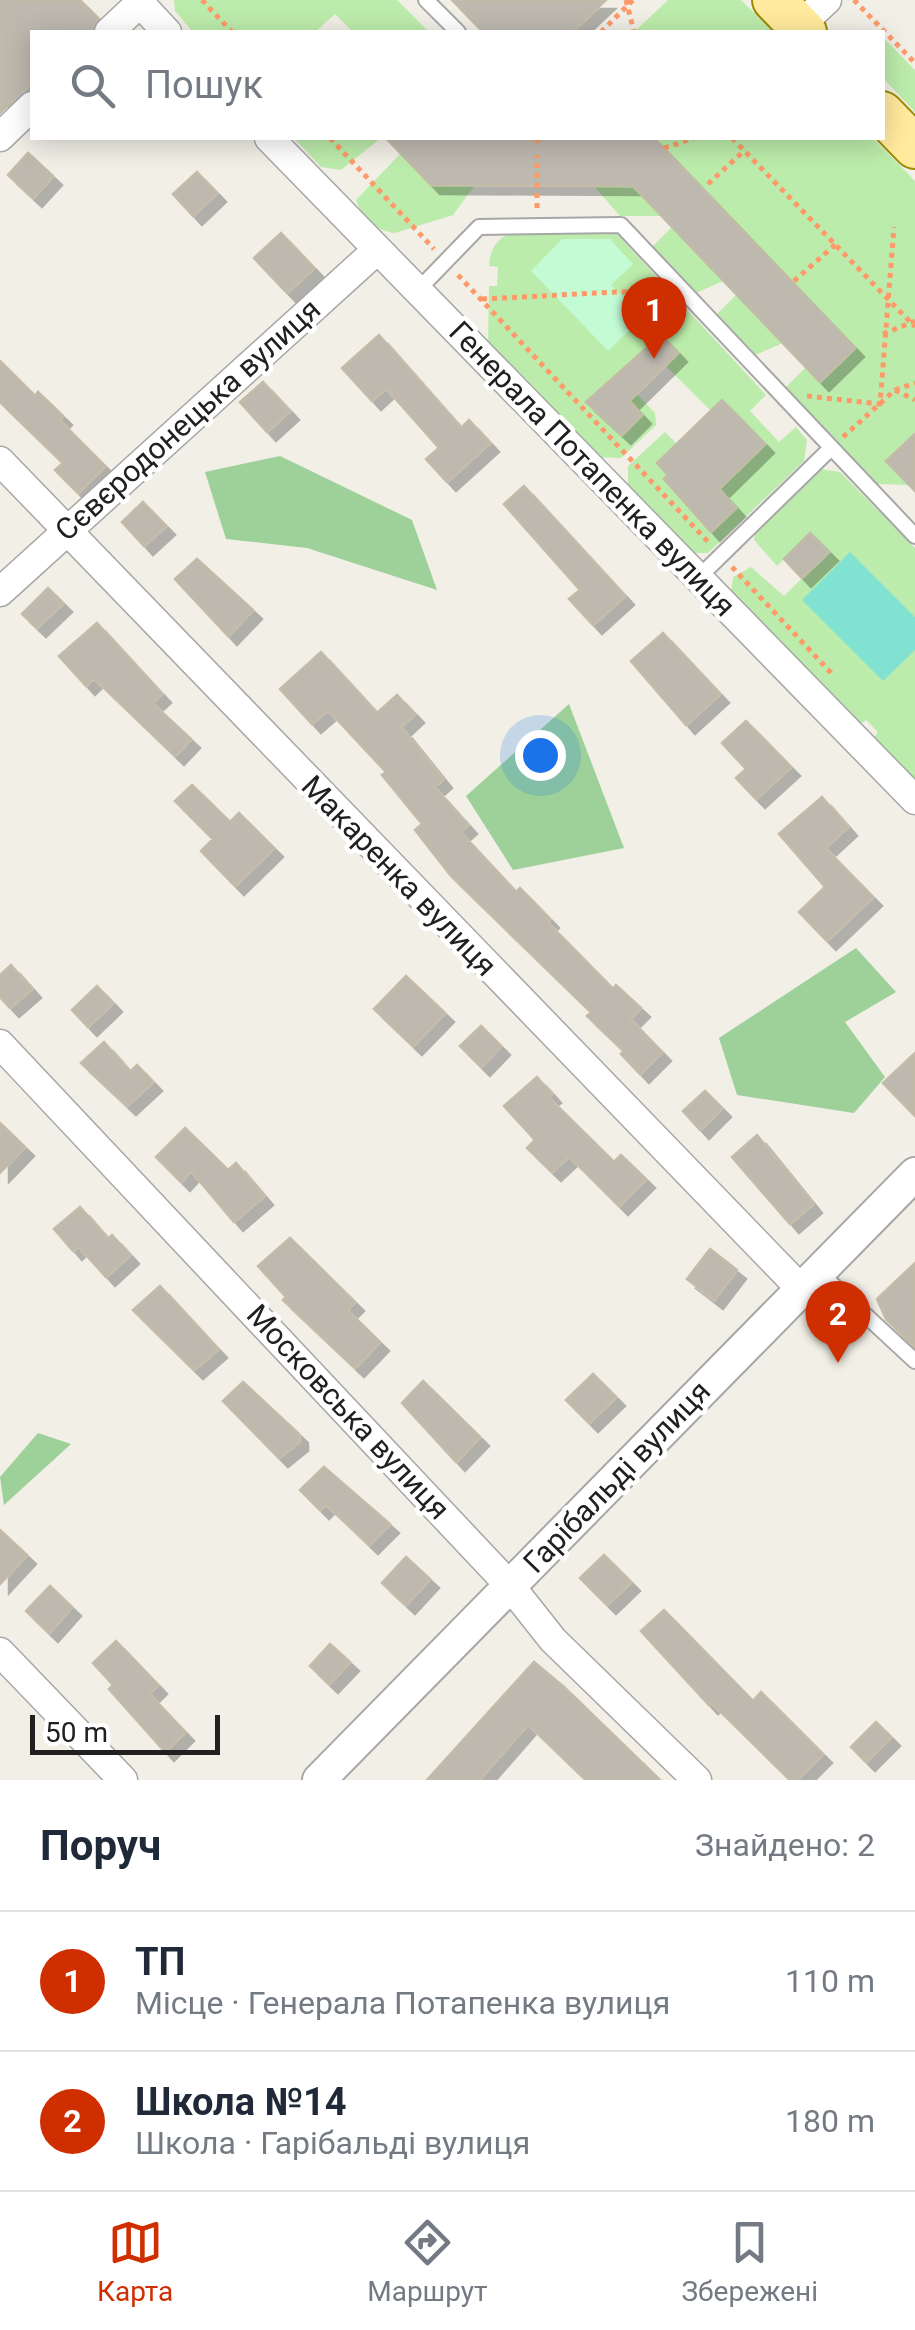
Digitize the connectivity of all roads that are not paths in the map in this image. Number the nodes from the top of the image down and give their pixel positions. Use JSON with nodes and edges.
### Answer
{"nodes":[{"id":1,"x":426,"y":0,"type":"edge"},
{"id":2,"x":140,"y":1,"type":"edge"},
{"id":3,"x":111,"y":30,"type":"edge"},
{"id":4,"x":165,"y":30,"type":"edge"},
{"id":5,"x":456,"y":30,"type":"edge"},
{"id":6,"x":30,"y":108,"type":"edge"},
{"id":7,"x":885,"y":116,"type":"edge"},
{"id":8,"x":0,"y":137,"type":"edge"},
{"id":9,"x":270,"y":140,"type":"edge"},
{"id":10,"x":915,"y":147,"type":"edge"},
{"id":11,"x":377,"y":250,"type":"junction"},
{"id":12,"x":417,"y":291,"type":"junction"},
{"id":13,"x":829,"y":450,"type":"junction"},
{"id":14,"x":0,"y":461,"type":"edge"},
{"id":15,"x":64,"y":530,"type":"junction"},
{"id":16,"x":915,"y":536,"type":"edge"},
{"id":17,"x":699,"y":577,"type":"junction"},
{"id":18,"x":0,"y":592,"type":"edge"},
{"id":19,"x":915,"y":800,"type":"edge"},
{"id":20,"x":0,"y":1044,"type":"edge"},
{"id":21,"x":915,"y":1174,"type":"edge"},
{"id":22,"x":810,"y":1281,"type":"junction"},
{"id":23,"x":915,"y":1361,"type":"edge"},
{"id":24,"x":511,"y":1587,"type":"junction"},
{"id":25,"x":0,"y":1652,"type":"edge"},
{"id":26,"x":123,"y":1780,"type":"edge"},
{"id":27,"x":319,"y":1780,"type":"edge"},
{"id":28,"x":696,"y":1780,"type":"edge"}],
"edges":[{"from":1,"to":5,"type":"lane"},
{"from":2,"to":3,"type":"street"},
{"from":2,"to":4,"type":"street"},
{"from":6,"to":8,"type":"street"},
{"from":7,"to":10,"type":"main road"},
{"from":9,"to":11,"type":"street","name":"Генерала Потапенка вулиця"},
{"from":11,"to":12,"type":"street","name":"Генерала Потапенка вулиця"},
{"from":11,"to":15,"type":"street","name":"Сєвєродонецька вулиця"},
{"from":12,"to":13,"type":"lane"},
{"from":12,"to":17,"type":"street","name":"Генерала Потапенка вулиця"},
{"from":13,"to":16,"type":"lane"},
{"from":13,"to":17,"type":"lane"},
{"from":14,"to":15,"type":"street","name":"Макаренка вулиця"},
{"from":15,"to":18,"type":"street","name":"Сєвєродонецька вулиця"},
{"from":15,"to":22,"type":"street","name":"Макаренка вулиця"},
{"from":17,"to":19,"type":"street","name":"Генерала Потапенка вулиця"},
{"from":20,"to":24,"type":"street","name":"Московська вулиця"},
{"from":21,"to":22,"type":"street","name":"Гарібальді вулиця"},
{"from":22,"to":23,"type":"lane"},
{"from":22,"to":24,"type":"street","name":"Гарібальді вулиця"},
{"from":24,"to":27,"type":"street","name":"Гарібальді вулиця"},
{"from":24,"to":28,"type":"street","name":"Московська вулиця"},
{"from":25,"to":26,"type":"street"}]}
